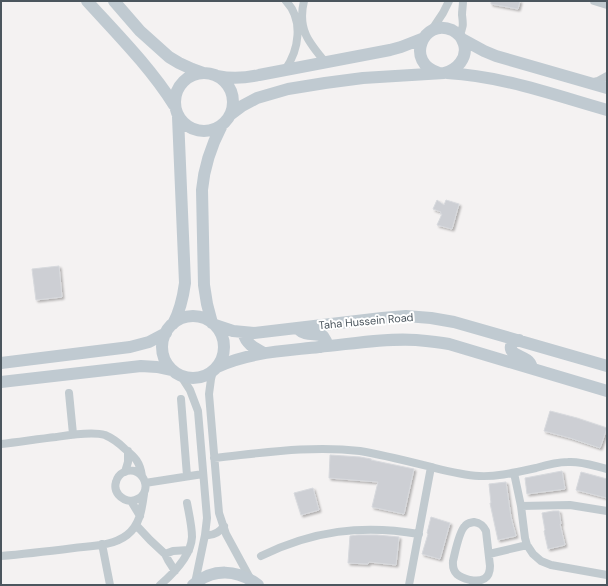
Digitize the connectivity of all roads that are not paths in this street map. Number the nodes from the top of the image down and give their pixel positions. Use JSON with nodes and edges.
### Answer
{"nodes":[{"id":1,"x":87,"y":1,"type":"edge"},
{"id":2,"x":114,"y":1,"type":"edge"},
{"id":3,"x":286,"y":1,"type":"edge"},
{"id":4,"x":304,"y":1,"type":"edge"},
{"id":5,"x":449,"y":1,"type":"edge"},
{"id":6,"x":463,"y":1,"type":"edge"},
{"id":7,"x":594,"y":1,"type":"edge"},
{"id":8,"x":607,"y":5,"type":"edge"},
{"id":9,"x":123,"y":11,"type":"junction"},
{"id":10,"x":108,"y":24,"type":"junction"},
{"id":11,"x":300,"y":26,"type":"junction"},
{"id":12,"x":427,"y":34,"type":"junction"},
{"id":13,"x":460,"y":37,"type":"junction"},
{"id":14,"x":326,"y":63,"type":"junction"},
{"id":15,"x":285,"y":70,"type":"junction"},
{"id":16,"x":203,"y":73,"type":"junction"},
{"id":17,"x":441,"y":73,"type":"junction"},
{"id":18,"x":218,"y":76,"type":"junction"},
{"id":19,"x":607,"y":76,"type":"edge"},
{"id":20,"x":590,"y":83,"type":"junction"},
{"id":21,"x":607,"y":88,"type":"edge"},
{"id":22,"x":174,"y":105,"type":"junction"},
{"id":23,"x":607,"y":110,"type":"edge"},
{"id":24,"x":230,"y":115,"type":"junction"},
{"id":25,"x":178,"y":117,"type":"junction"},
{"id":26,"x":222,"y":125,"type":"junction"},
{"id":27,"x":204,"y":275,"type":"junction"},
{"id":28,"x":184,"y":291,"type":"junction"},
{"id":29,"x":214,"y":324,"type":"junction"},
{"id":30,"x":169,"y":328,"type":"junction"},
{"id":31,"x":296,"y":328,"type":"junction"},
{"id":32,"x":243,"y":332,"type":"junction"},
{"id":33,"x":519,"y":340,"type":"junction"},
{"id":34,"x":321,"y":347,"type":"junction"},
{"id":35,"x":118,"y":348,"type":"junction"},
{"id":36,"x":264,"y":353,"type":"junction"},
{"id":37,"x":1,"y":363,"type":"edge"},
{"id":38,"x":141,"y":366,"type":"junction"},
{"id":39,"x":607,"y":366,"type":"edge"},
{"id":40,"x":215,"y":369,"type":"junction"},
{"id":41,"x":533,"y":369,"type":"junction"},
{"id":42,"x":176,"y":373,"type":"junction"},
{"id":43,"x":1,"y":382,"type":"edge"},
{"id":44,"x":607,"y":391,"type":"edge"},
{"id":45,"x":69,"y":393,"type":"dead end"},
{"id":46,"x":181,"y":399,"type":"dead end"},
{"id":47,"x":211,"y":419,"type":"junction"},
{"id":48,"x":199,"y":420,"type":"junction"},
{"id":49,"x":73,"y":434,"type":"junction"},
{"id":50,"x":1,"y":444,"type":"edge"},
{"id":51,"x":128,"y":451,"type":"junction"},
{"id":52,"x":214,"y":458,"type":"junction"},
{"id":53,"x":431,"y":467,"type":"junction"},
{"id":54,"x":607,"y":470,"type":"edge"},
{"id":55,"x":124,"y":472,"type":"junction"},
{"id":56,"x":514,"y":473,"type":"junction"},
{"id":57,"x":203,"y":474,"type":"junction"},
{"id":58,"x":187,"y":476,"type":"junction"},
{"id":59,"x":144,"y":479,"type":"junction"},
{"id":60,"x":144,"y":494,"type":"junction"},
{"id":61,"x":131,"y":501,"type":"junction"},
{"id":62,"x":187,"y":503,"type":"dead end"},
{"id":63,"x":520,"y":506,"type":"junction"},
{"id":64,"x":607,"y":511,"type":"edge"},
{"id":65,"x":140,"y":516,"type":"junction"},
{"id":66,"x":136,"y":525,"type":"junction"},
{"id":67,"x":224,"y":526,"type":"junction"},
{"id":68,"x":419,"y":534,"type":"junction"},
{"id":69,"x":205,"y":535,"type":"junction"},
{"id":70,"x":102,"y":544,"type":"junction"},
{"id":71,"x":527,"y":545,"type":"junction"},
{"id":72,"x":189,"y":550,"type":"junction"},
{"id":73,"x":165,"y":554,"type":"junction"},
{"id":74,"x":489,"y":554,"type":"junction"},
{"id":75,"x":1,"y":556,"type":"edge"},
{"id":76,"x":261,"y":556,"type":"dead end"},
{"id":77,"x":175,"y":571,"type":"junction"},
{"id":78,"x":607,"y":575,"type":"edge"},
{"id":79,"x":194,"y":584,"type":"edge"},
{"id":80,"x":256,"y":584,"type":"edge"},
{"id":81,"x":111,"y":585,"type":"edge"},
{"id":82,"x":160,"y":585,"type":"edge"},
{"id":83,"x":409,"y":585,"type":"edge"}],
"edges":[{"from":1,"to":10,"type":"street"},
{"from":2,"to":9,"type":"street"},
{"from":3,"to":11,"type":"street"},
{"from":4,"to":11,"type":"street"},
{"from":5,"to":12,"type":"street"},
{"from":6,"to":13,"type":"street"},
{"from":7,"to":8,"type":"street"},
{"from":9,"to":10,"type":"street"},
{"from":9,"to":16,"type":"street"},
{"from":10,"to":22,"type":"street"},
{"from":11,"to":14,"type":"street"},
{"from":11,"to":15,"type":"street"},
{"from":12,"to":13,"type":"street"},
{"from":12,"to":14,"type":"street"},
{"from":12,"to":17,"type":"street"},
{"from":13,"to":17,"type":"street"},
{"from":13,"to":20,"type":"street"},
{"from":14,"to":15,"type":"street"},
{"from":15,"to":18,"type":"street"},
{"from":16,"to":18,"type":"street"},
{"from":16,"to":22,"type":"street"},
{"from":17,"to":23,"type":"street"},
{"from":17,"to":24,"type":"street"},
{"from":18,"to":24,"type":"street"},
{"from":19,"to":20,"type":"street"},
{"from":20,"to":21,"type":"street"},
{"from":22,"to":25,"type":"street"},
{"from":24,"to":26,"type":"street"},
{"from":25,"to":26,"type":"street"},
{"from":25,"to":28,"type":"street"},
{"from":26,"to":27,"type":"street"},
{"from":27,"to":28,"type":"street"},
{"from":27,"to":29,"type":"street"},
{"from":28,"to":30,"type":"street"},
{"from":29,"to":30,"type":"street"},
{"from":29,"to":32,"type":"street","name":"Taha Hussein Road"},
{"from":29,"to":40,"type":"street"},
{"from":30,"to":35,"type":"street"},
{"from":30,"to":42,"type":"street"},
{"from":31,"to":32,"type":"street","name":"Taha Hussein Road"},
{"from":31,"to":33,"type":"street","name":"Taha Hussein Road"},
{"from":31,"to":34,"type":"street"},
{"from":32,"to":36,"type":"street"},
{"from":33,"to":39,"type":"street","name":"Taha Hussein Road"},
{"from":33,"to":41,"type":"street"},
{"from":34,"to":36,"type":"street","name":"Taha Hussein Road"},
{"from":34,"to":41,"type":"street","name":"Taha Hussein Road"},
{"from":35,"to":37,"type":"street"},
{"from":35,"to":38,"type":"street"},
{"from":36,"to":40,"type":"street","name":"Taha Hussein Road"},
{"from":38,"to":42,"type":"street"},
{"from":38,"to":43,"type":"street"},
{"from":40,"to":42,"type":"street"},
{"from":40,"to":47,"type":"street"},
{"from":41,"to":44,"type":"street","name":"Taha Hussein Road"},
{"from":42,"to":48,"type":"street"},
{"from":45,"to":49,"type":"street"},
{"from":46,"to":58,"type":"street"},
{"from":47,"to":48,"type":"street"},
{"from":47,"to":52,"type":"street"},
{"from":48,"to":57,"type":"street"},
{"from":49,"to":50,"type":"street"},
{"from":49,"to":51,"type":"street"},
{"from":51,"to":55,"type":"street"},
{"from":51,"to":59,"type":"street"},
{"from":52,"to":53,"type":"street"},
{"from":52,"to":67,"type":"street"},
{"from":53,"to":56,"type":"street"},
{"from":53,"to":68,"type":"street"},
{"from":54,"to":56,"type":"street"},
{"from":55,"to":59,"type":"street"},
{"from":55,"to":61,"type":"street"},
{"from":56,"to":63,"type":"street"},
{"from":57,"to":58,"type":"street"},
{"from":57,"to":69,"type":"street"},
{"from":58,"to":59,"type":"street"},
{"from":59,"to":60,"type":"street"},
{"from":60,"to":61,"type":"street"},
{"from":60,"to":65,"type":"street"},
{"from":61,"to":65,"type":"street"},
{"from":62,"to":72,"type":"street"},
{"from":63,"to":64,"type":"street"},
{"from":63,"to":71,"type":"street"},
{"from":65,"to":66,"type":"street"},
{"from":66,"to":70,"type":"street"},
{"from":66,"to":73,"type":"street"},
{"from":67,"to":69,"type":"street"},
{"from":67,"to":80,"type":"street"},
{"from":68,"to":76,"type":"street"},
{"from":68,"to":83,"type":"street"},
{"from":69,"to":79,"type":"street"},
{"from":70,"to":75,"type":"street"},
{"from":70,"to":81,"type":"street"},
{"from":71,"to":74,"type":"street"},
{"from":71,"to":78,"type":"street"},
{"from":72,"to":73,"type":"street"},
{"from":72,"to":77,"type":"street"},
{"from":73,"to":77,"type":"street"},
{"from":74,"to":74,"type":"street"},
{"from":77,"to":82,"type":"street"},
{"from":79,"to":80,"type":"street"}]}
